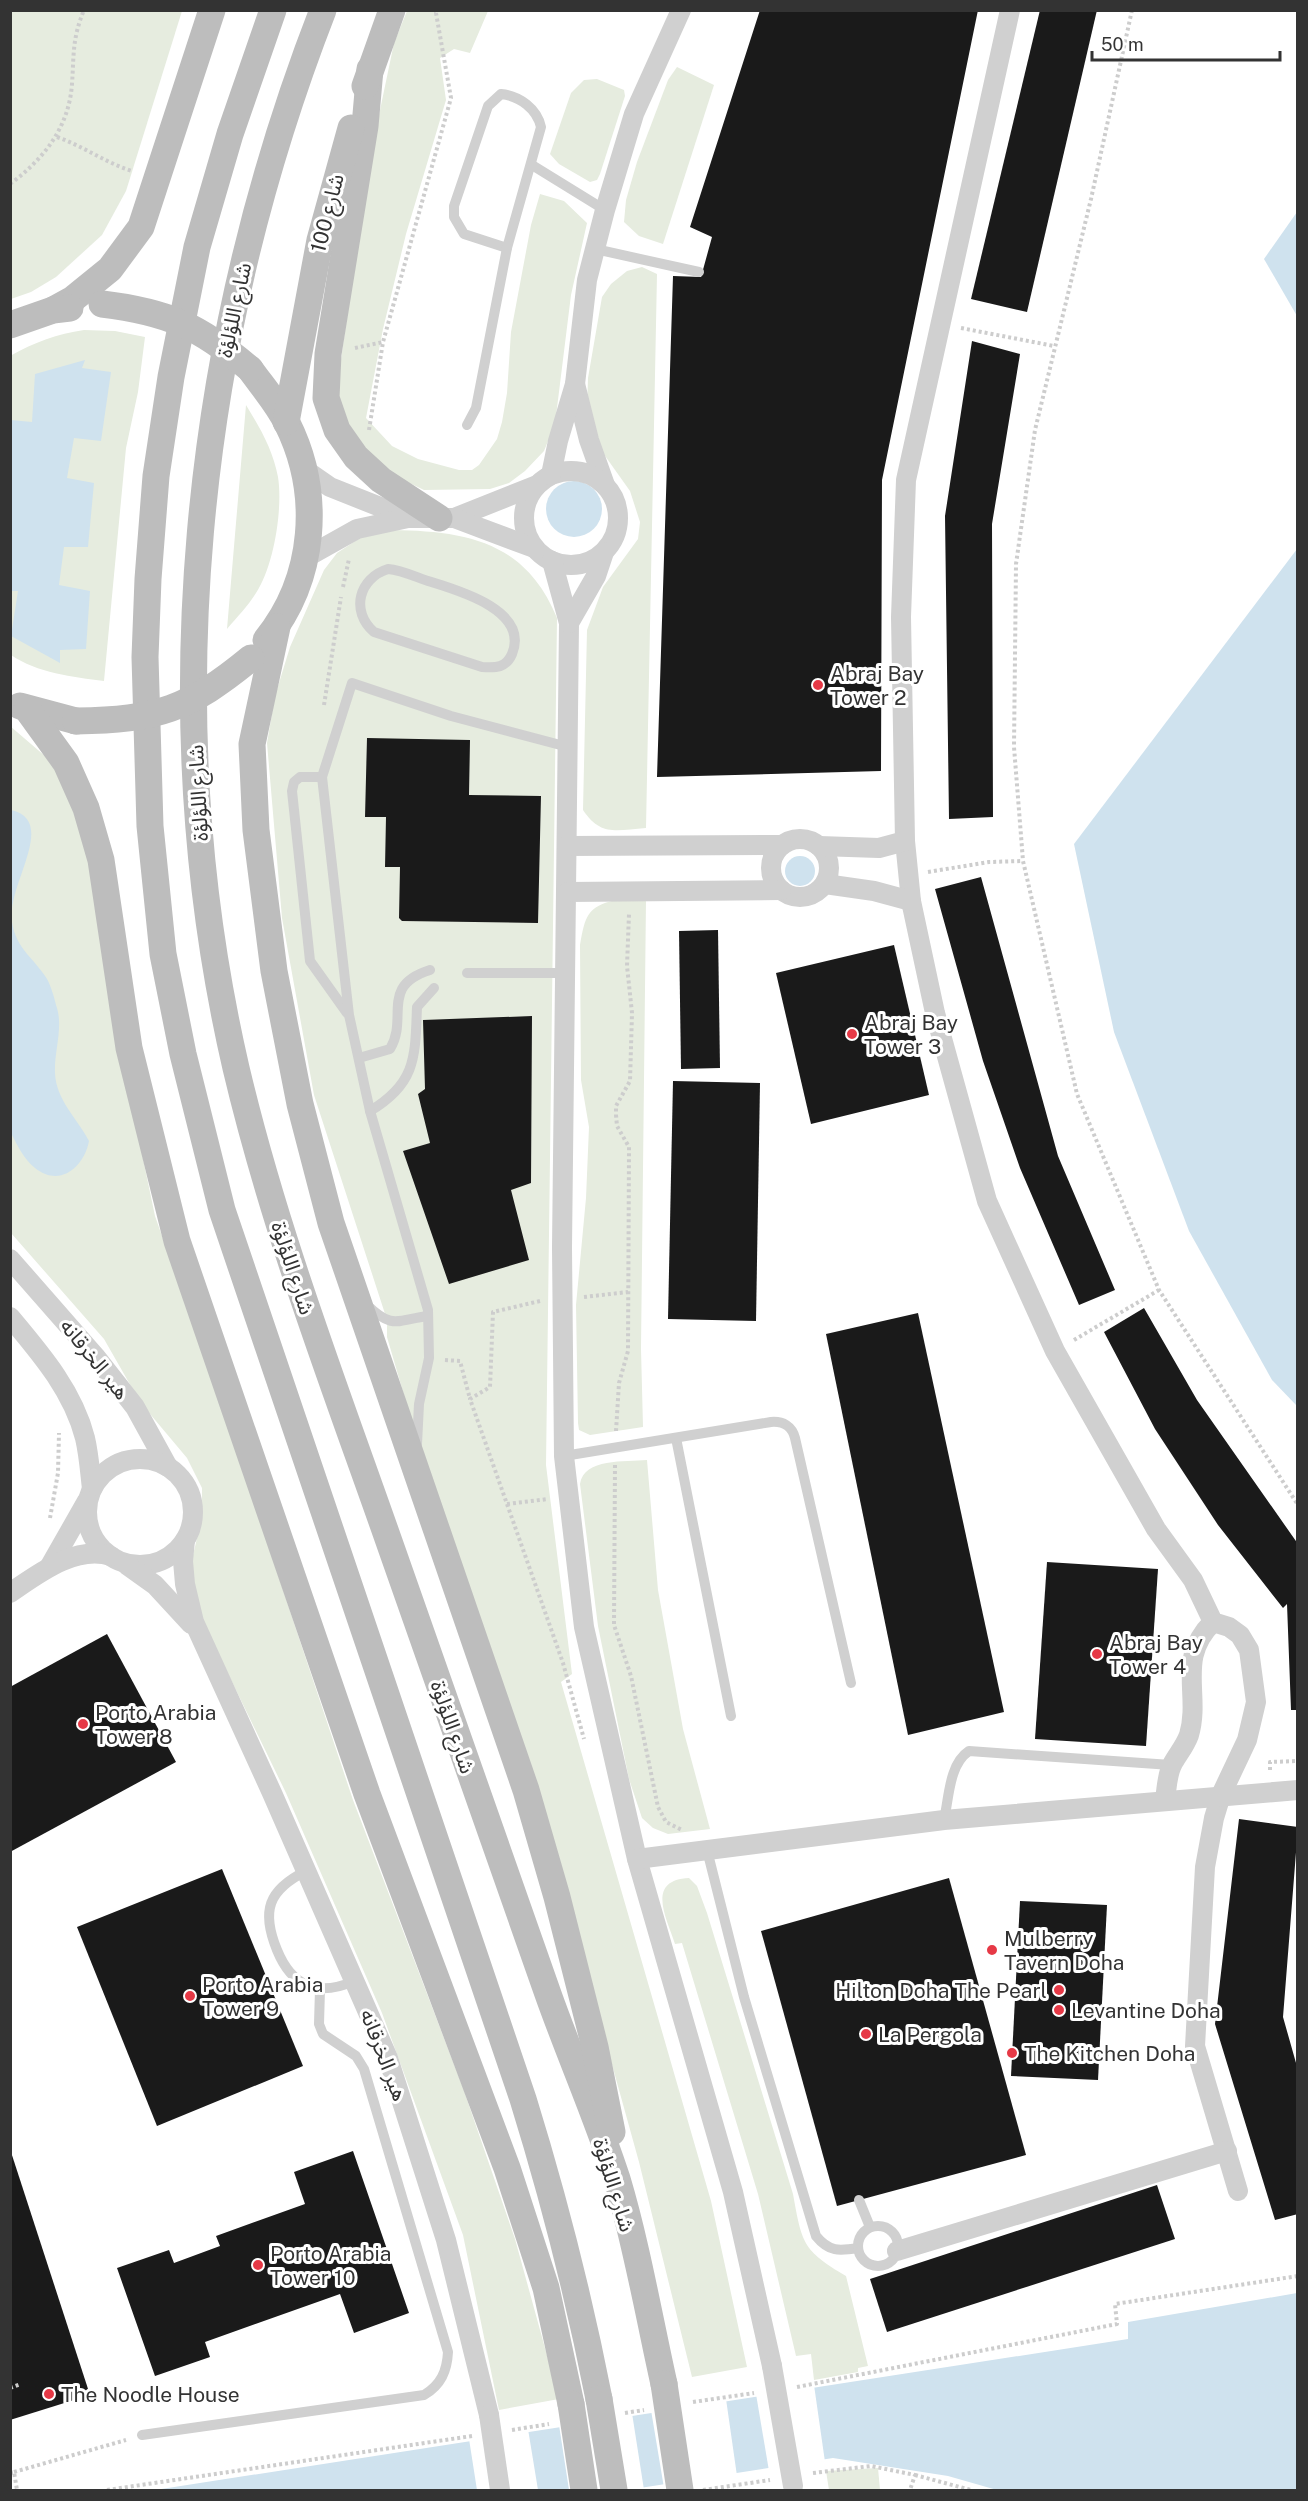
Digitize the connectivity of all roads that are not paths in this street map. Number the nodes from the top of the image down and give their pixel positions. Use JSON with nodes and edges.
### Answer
{"nodes":[{"id":1,"x":212,"y":10,"type":"edge"},
{"id":2,"x":273,"y":10,"type":"edge"},
{"id":3,"x":323,"y":10,"type":"edge"},
{"id":4,"x":392,"y":10,"type":"edge"},
{"id":5,"x":681,"y":10,"type":"edge"},
{"id":6,"x":1010,"y":10,"type":"edge"},
{"id":7,"x":370,"y":69,"type":"junction"},
{"id":8,"x":532,"y":165,"type":"junction"},
{"id":9,"x":605,"y":210,"type":"junction"},
{"id":10,"x":507,"y":248,"type":"junction"},
{"id":11,"x":595,"y":249,"type":"junction"},
{"id":12,"x":699,"y":272,"type":"dead end"},
{"id":13,"x":53,"y":310,"type":"junction"},
{"id":14,"x":10,"y":325,"type":"edge"},
{"id":15,"x":575,"y":384,"type":"junction"},
{"id":16,"x":286,"y":422,"type":"junction"},
{"id":17,"x":467,"y":425,"type":"dead end"},
{"id":18,"x":304,"y":469,"type":"junction"},
{"id":19,"x":544,"y":480,"type":"junction"},
{"id":20,"x":605,"y":485,"type":"junction"},
{"id":21,"x":408,"y":518,"type":"junction"},
{"id":22,"x":446,"y":518,"type":"junction"},
{"id":23,"x":534,"y":548,"type":"junction"},
{"id":24,"x":604,"y":552,"type":"junction"},
{"id":25,"x":307,"y":557,"type":"junction"},
{"id":26,"x":552,"y":561,"type":"junction"},
{"id":27,"x":470,"y":594,"type":"joint"},
{"id":28,"x":569,"y":623,"type":"junction"},
{"id":29,"x":277,"y":627,"type":"junction"},
{"id":30,"x":19,"y":706,"type":"edge"},
{"id":31,"x":568,"y":747,"type":"junction"},
{"id":32,"x":322,"y":777,"type":"junction"},
{"id":33,"x":905,"y":841,"type":"junction"},
{"id":34,"x":782,"y":845,"type":"junction"},
{"id":35,"x":567,"y":846,"type":"junction"},
{"id":36,"x":819,"y":846,"type":"junction"},
{"id":37,"x":825,"y":884,"type":"junction"},
{"id":38,"x":781,"y":890,"type":"junction"},
{"id":39,"x":568,"y":892,"type":"junction"},
{"id":40,"x":911,"y":901,"type":"junction"},
{"id":41,"x":430,"y":970,"type":"dead end"},
{"id":42,"x":467,"y":973,"type":"dead end"},
{"id":43,"x":566,"y":973,"type":"junction"},
{"id":44,"x":434,"y":988,"type":"dead end"},
{"id":45,"x":349,"y":1015,"type":"junction"},
{"id":46,"x":359,"y":1058,"type":"junction"},
{"id":47,"x":370,"y":1110,"type":"junction"},
{"id":48,"x":10,"y":1260,"type":"edge"},
{"id":49,"x":355,"y":1294,"type":"junction"},
{"id":50,"x":428,"y":1316,"type":"junction"},
{"id":51,"x":10,"y":1317,"type":"edge"},
{"id":52,"x":676,"y":1438,"type":"junction"},
{"id":53,"x":564,"y":1456,"type":"junction"},
{"id":54,"x":168,"y":1467,"type":"junction"},
{"id":55,"x":416,"y":1471,"type":"junction"},
{"id":56,"x":91,"y":1494,"type":"junction"},
{"id":57,"x":185,"y":1540,"type":"junction"},
{"id":58,"x":116,"y":1559,"type":"junction"},
{"id":59,"x":50,"y":1566,"type":"junction"},
{"id":60,"x":10,"y":1593,"type":"edge"},
{"id":61,"x":1213,"y":1622,"type":"junction"},
{"id":62,"x":203,"y":1641,"type":"junction"},
{"id":63,"x":852,"y":1683,"type":"dead end"},
{"id":64,"x":731,"y":1716,"type":"dead end"},
{"id":65,"x":1171,"y":1765,"type":"junction"},
{"id":66,"x":1298,"y":1790,"type":"edge"},
{"id":67,"x":1221,"y":1795,"type":"junction"},
{"id":68,"x":1165,"y":1799,"type":"junction"},
{"id":69,"x":944,"y":1820,"type":"junction"},
{"id":70,"x":707,"y":1850,"type":"junction"},
{"id":71,"x":637,"y":1859,"type":"junction"},
{"id":72,"x":306,"y":1871,"type":"junction"},
{"id":73,"x":354,"y":1981,"type":"junction"},
{"id":74,"x":320,"y":1989,"type":"junction"},
{"id":75,"x":1227,"y":2151,"type":"junction"},
{"id":76,"x":617,"y":2181,"type":"junction"},
{"id":77,"x":1238,"y":2191,"type":"dead end"},
{"id":78,"x":859,"y":2200,"type":"dead end"},
{"id":79,"x":870,"y":2227,"type":"junction"},
{"id":80,"x":858,"y":2248,"type":"junction"},
{"id":81,"x":897,"y":2251,"type":"junction"},
{"id":82,"x":142,"y":2435,"type":"road end"},
{"id":83,"x":792,"y":2482,"type":"edge"},
{"id":84,"x":500,"y":2490,"type":"edge"},
{"id":85,"x":585,"y":2490,"type":"edge"},
{"id":86,"x":614,"y":2490,"type":"edge"},
{"id":87,"x":680,"y":2490,"type":"edge"}],
"edges":[{"from":1,"to":13,"type":"main road"},
{"from":2,"to":86,"type":"main road","bridge":true},
{"from":3,"to":76,"type":"main road","name":"شارع اللؤلؤة"},
{"from":4,"to":7,"type":"main road","name":"شارع 100"},
{"from":5,"to":9,"type":"street"},
{"from":6,"to":33,"type":"street"},
{"from":7,"to":16,"type":"main road","name":"شارع 100"},
{"from":7,"to":22,"type":"main road"},
{"from":8,"to":9,"type":"lane"},
{"from":8,"to":10,"type":"lane"},
{"from":8,"to":10,"type":"lane"},
{"from":9,"to":11,"type":"street"},
{"from":10,"to":17,"type":"lane"},
{"from":11,"to":12,"type":"lane"},
{"from":11,"to":15,"type":"street"},
{"from":13,"to":14,"type":"main road"},
{"from":13,"to":16,"type":"main road","bridge":true},
{"from":15,"to":19,"type":"street"},
{"from":15,"to":20,"type":"street"},
{"from":16,"to":18,"type":"main road"},
{"from":18,"to":21,"type":"street"},
{"from":18,"to":25,"type":"main road"},
{"from":19,"to":20,"type":"street"},
{"from":19,"to":22,"type":"street"},
{"from":19,"to":23,"type":"street"},
{"from":20,"to":24,"type":"street"},
{"from":21,"to":22,"type":"street"},
{"from":21,"to":25,"type":"street"},
{"from":22,"to":23,"type":"street"},
{"from":23,"to":26,"type":"street"},
{"from":24,"to":26,"type":"street"},
{"from":24,"to":28,"type":"street"},
{"from":25,"to":29,"type":"main road"},
{"from":26,"to":28,"type":"street"},
{"from":27,"to":27,"type":"lane"},
{"from":28,"to":31,"type":"street"},
{"from":29,"to":30,"type":"main road","bridge":true},
{"from":29,"to":49,"type":"main road"},
{"from":30,"to":85,"type":"main road","bridge":true},
{"from":31,"to":32,"type":"lane"},
{"from":31,"to":35,"type":"street"},
{"from":32,"to":45,"type":"lane"},
{"from":32,"to":45,"type":"lane"},
{"from":33,"to":36,"type":"street"},
{"from":33,"to":40,"type":"street"},
{"from":34,"to":35,"type":"street"},
{"from":34,"to":36,"type":"street"},
{"from":34,"to":38,"type":"street"},
{"from":35,"to":39,"type":"street"},
{"from":36,"to":37,"type":"street"},
{"from":37,"to":38,"type":"street"},
{"from":37,"to":40,"type":"street"},
{"from":38,"to":39,"type":"street"},
{"from":39,"to":43,"type":"street"},
{"from":40,"to":61,"type":"street"},
{"from":41,"to":46,"type":"lane"},
{"from":42,"to":43,"type":"lane"},
{"from":43,"to":53,"type":"street"},
{"from":44,"to":47,"type":"lane"},
{"from":45,"to":46,"type":"lane"},
{"from":46,"to":47,"type":"lane"},
{"from":47,"to":50,"type":"lane"},
{"from":48,"to":54,"type":"street","name":"هير الخرقانه"},
{"from":49,"to":50,"type":"lane"},
{"from":49,"to":55,"type":"main road"},
{"from":50,"to":55,"type":"lane"},
{"from":51,"to":56,"type":"street","name":"هير الخرقانه"},
{"from":52,"to":53,"type":"lane"},
{"from":52,"to":63,"type":"lane"},
{"from":52,"to":64,"type":"lane"},
{"from":53,"to":71,"type":"street"},
{"from":54,"to":56,"type":"street"},
{"from":54,"to":57,"type":"street"},
{"from":55,"to":76,"type":"main road"},
{"from":56,"to":58,"type":"street"},
{"from":56,"to":59,"type":"street"},
{"from":57,"to":58,"type":"street"},
{"from":57,"to":62,"type":"street","name":"هير الخرقانه"},
{"from":58,"to":59,"type":"street"},
{"from":58,"to":62,"type":"street","name":"هير الخرقانه"},
{"from":59,"to":60,"type":"street"},
{"from":61,"to":65,"type":"street"},
{"from":61,"to":67,"type":"street"},
{"from":62,"to":72,"type":"street","name":"هير الخرقانه"},
{"from":65,"to":68,"type":"street"},
{"from":65,"to":69,"type":"lane"},
{"from":66,"to":67,"type":"street"},
{"from":67,"to":68,"type":"street"},
{"from":67,"to":75,"type":"street"},
{"from":68,"to":69,"type":"street"},
{"from":69,"to":70,"type":"street"},
{"from":70,"to":71,"type":"street"},
{"from":70,"to":80,"type":"lane"},
{"from":71,"to":83,"type":"street","bridge":true},
{"from":72,"to":73,"type":"street","name":"هير الخرقانه"},
{"from":72,"to":74,"type":"lane"},
{"from":73,"to":74,"type":"lane"},
{"from":73,"to":84,"type":"street","name":"هير الخرقانه","bridge":true},
{"from":74,"to":82,"type":"lane"},
{"from":75,"to":77,"type":"street"},
{"from":75,"to":81,"type":"street"},
{"from":76,"to":87,"type":"main road","name":"شارع اللؤلؤة","bridge":true},
{"from":78,"to":79,"type":"lane"},
{"from":79,"to":80,"type":"lane"},
{"from":79,"to":81,"type":"lane"},
{"from":80,"to":81,"type":"lane"}]}
